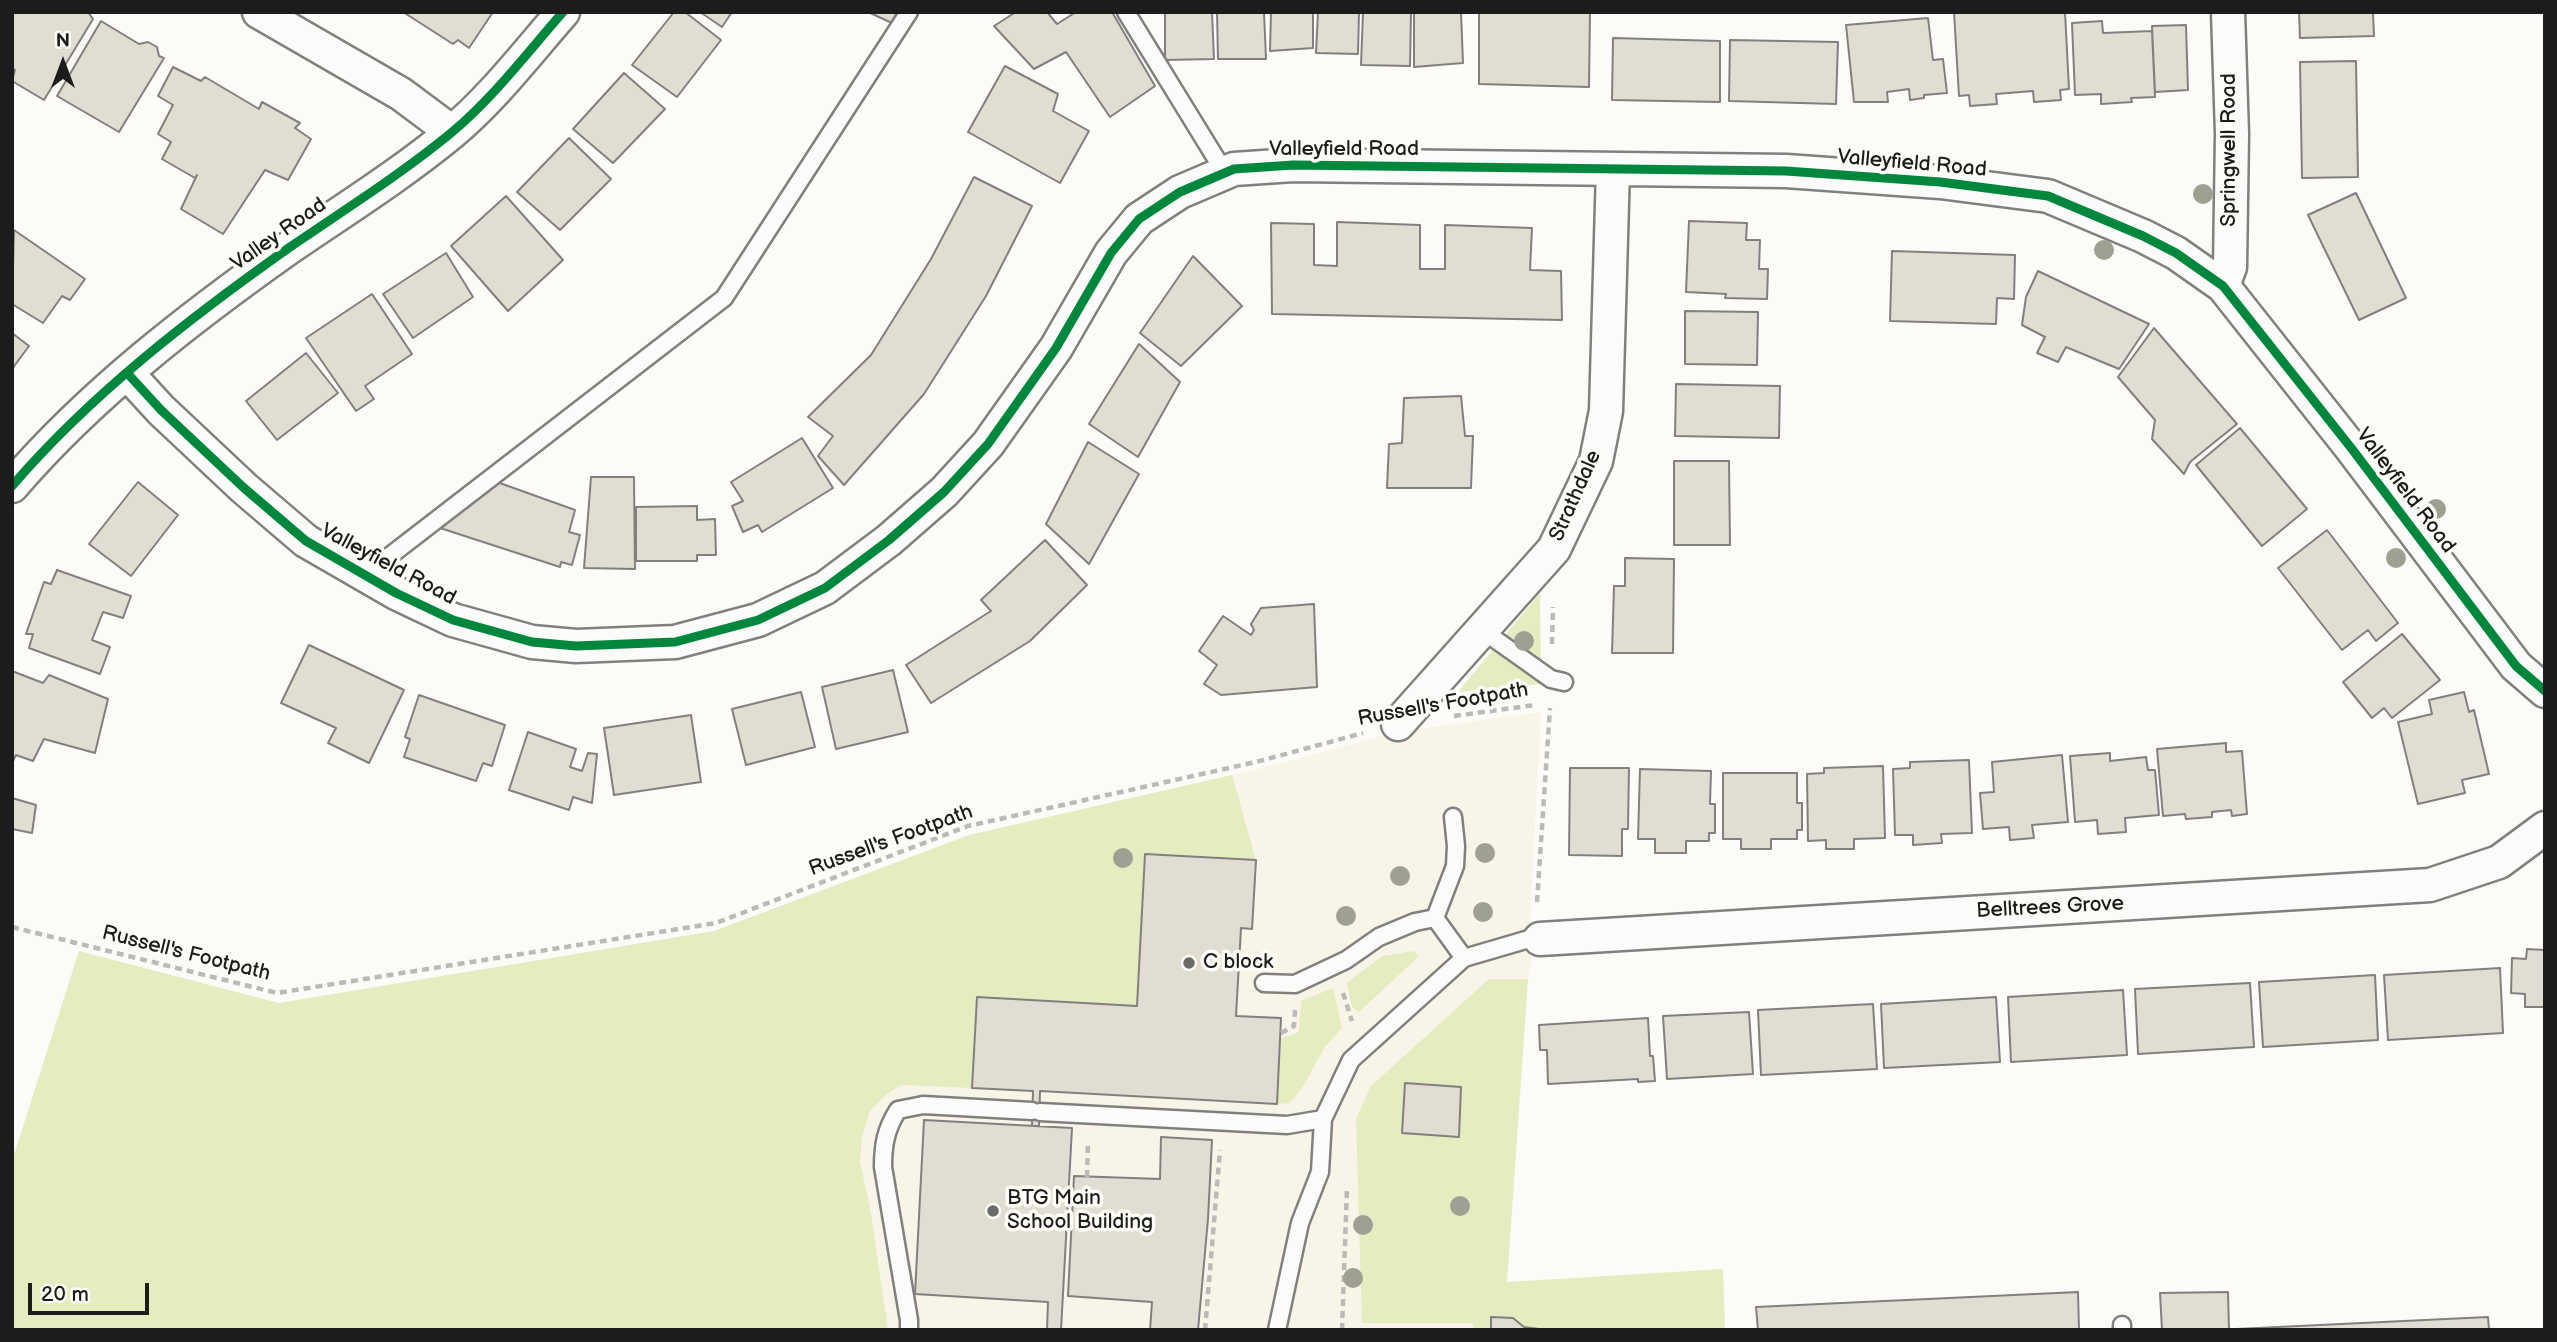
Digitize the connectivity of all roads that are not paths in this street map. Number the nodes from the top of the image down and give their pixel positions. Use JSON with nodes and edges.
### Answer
{"nodes":[{"id":1,"x":259,"y":12,"type":"edge"},
{"id":2,"x":563,"y":12,"type":"edge"},
{"id":3,"x":909,"y":12,"type":"edge"},
{"id":4,"x":1126,"y":12,"type":"edge"},
{"id":5,"x":2228,"y":12,"type":"edge"},
{"id":6,"x":452,"y":132,"type":"junction"},
{"id":7,"x":1613,"y":169,"type":"junction"},
{"id":8,"x":1225,"y":173,"type":"junction"},
{"id":9,"x":2223,"y":286,"type":"junction"},
{"id":10,"x":128,"y":373,"type":"junction"},
{"id":11,"x":12,"y":486,"type":"edge"},
{"id":12,"x":365,"y":575,"type":"junction"},
{"id":13,"x":1482,"y":630,"type":"junction"},
{"id":14,"x":1557,"y":680,"type":"road end"},
{"id":15,"x":2545,"y":691,"type":"edge"},
{"id":16,"x":1398,"y":724,"type":"road end"},
{"id":17,"x":1453,"y":817,"type":"dead end"},
{"id":18,"x":2545,"y":828,"type":"edge"},
{"id":19,"x":1435,"y":918,"type":"junction"},
{"id":20,"x":1540,"y":939,"type":"joint"},
{"id":21,"x":1464,"y":958,"type":"junction"},
{"id":22,"x":1264,"y":983,"type":"dead end"},
{"id":23,"x":1323,"y":1119,"type":"junction"},
{"id":24,"x":909,"y":1330,"type":"edge"},
{"id":25,"x":1277,"y":1330,"type":"edge"}],
"edges":[{"from":1,"to":6,"type":"street"},
{"from":2,"to":6,"type":"street","name":"Valley Road"},
{"from":3,"to":12,"type":"lane"},
{"from":4,"to":8,"type":"lane"},
{"from":5,"to":9,"type":"street","name":"Springwell Road"},
{"from":6,"to":10,"type":"street","name":"Valley Road"},
{"from":7,"to":8,"type":"street","name":"Valleyfield Road"},
{"from":7,"to":9,"type":"street","name":"Valleyfield Road"},
{"from":7,"to":13,"type":"street","name":"Strathdale"},
{"from":8,"to":12,"type":"street","name":"Valleyfield Road"},
{"from":9,"to":15,"type":"street","name":"Valleyfield Road"},
{"from":10,"to":11,"type":"street","name":"Valley Road"},
{"from":10,"to":12,"type":"street","name":"Valleyfield Road"},
{"from":13,"to":14,"type":"lane"},
{"from":13,"to":16,"type":"street","name":"Strathdale"},
{"from":17,"to":19,"type":"lane"},
{"from":18,"to":20,"type":"street","name":"Belltrees Grove"},
{"from":19,"to":21,"type":"lane"},
{"from":19,"to":22,"type":"lane"},
{"from":20,"to":21,"type":"lane"},
{"from":21,"to":23,"type":"lane"},
{"from":23,"to":24,"type":"lane"},
{"from":23,"to":25,"type":"lane"}]}
